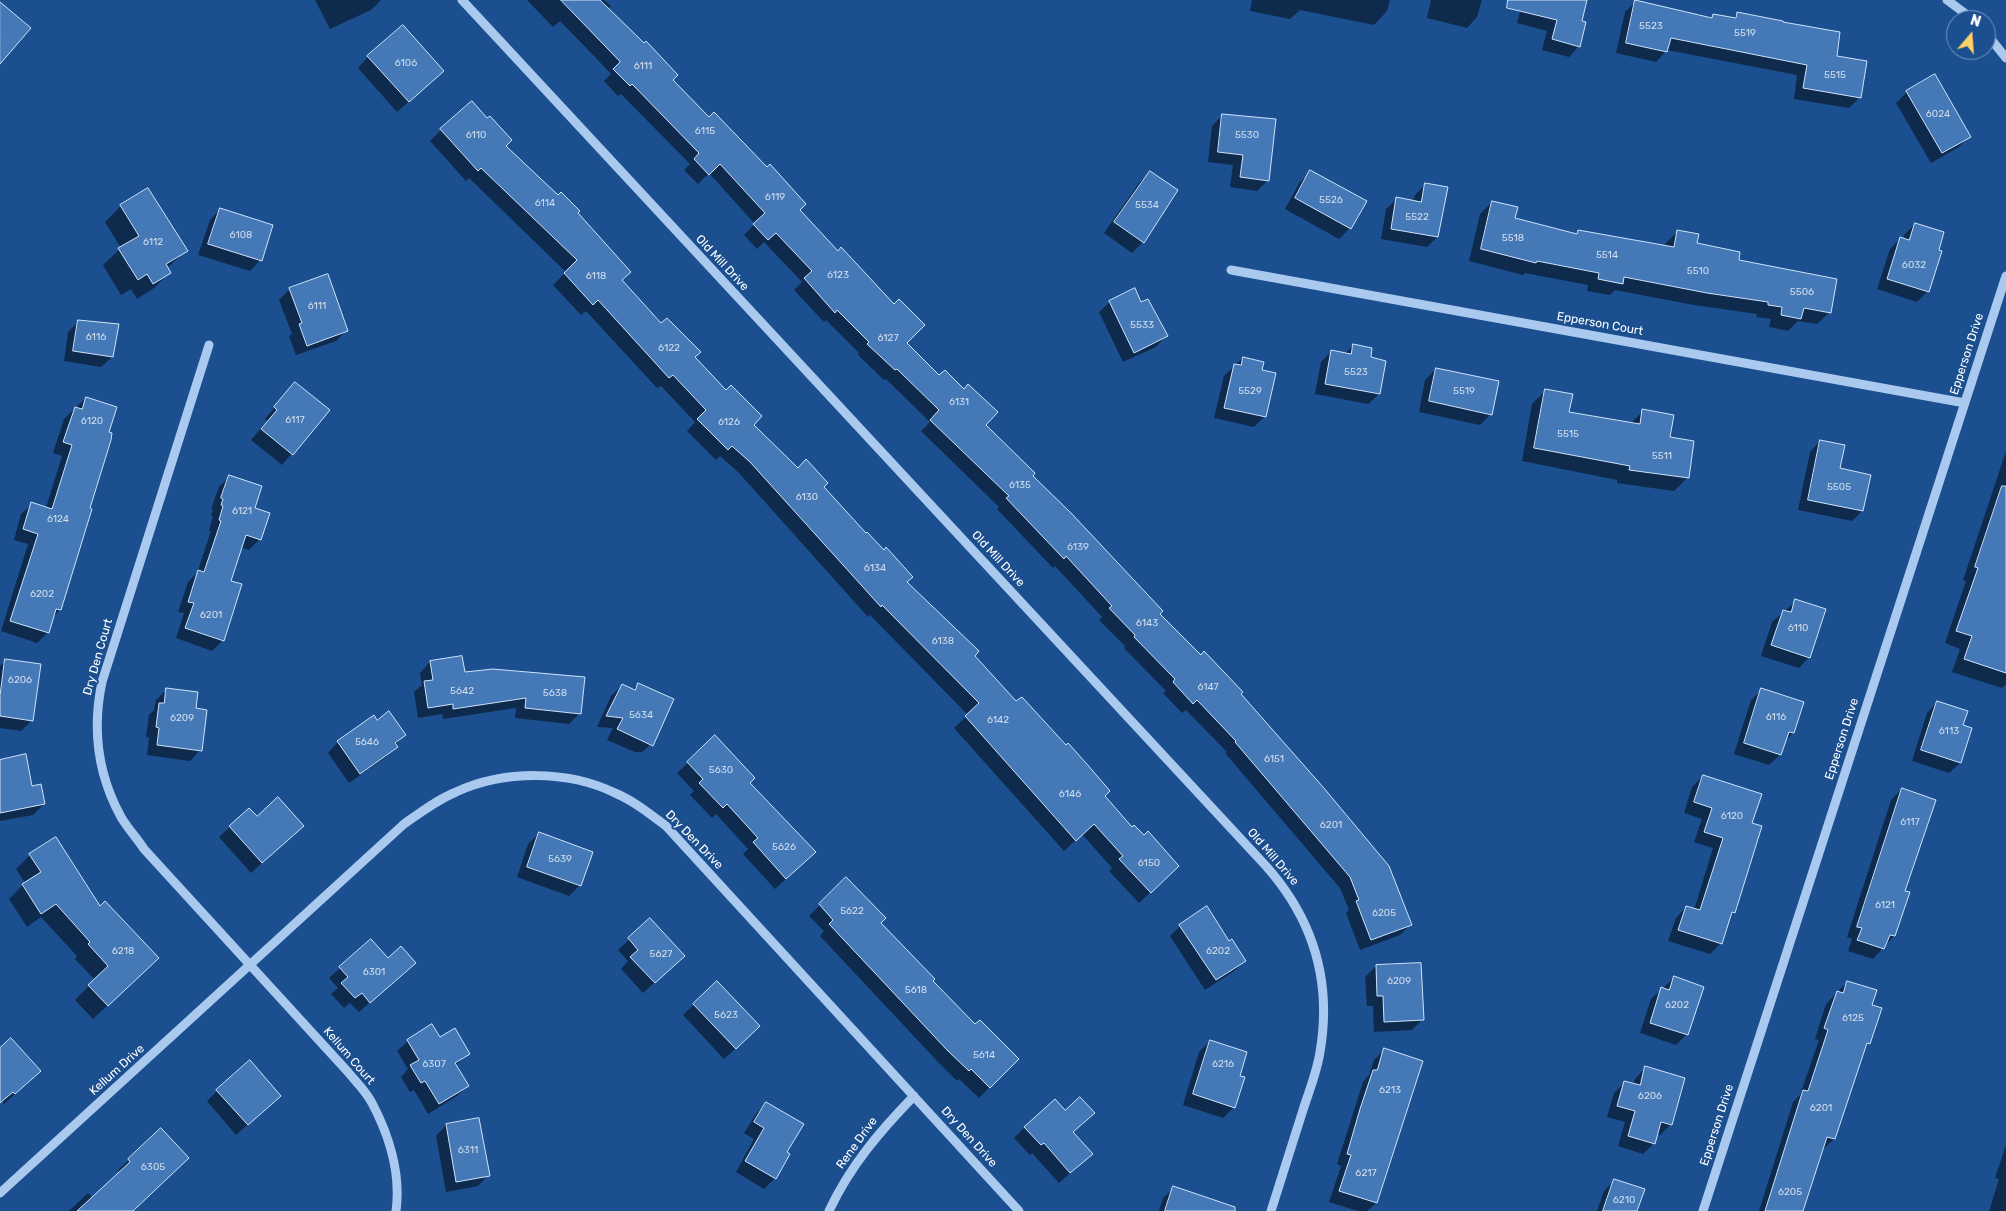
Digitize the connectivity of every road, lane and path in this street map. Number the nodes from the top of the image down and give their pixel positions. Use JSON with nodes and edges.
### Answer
{"nodes":[{"id":1,"x":462,"y":0,"type":"edge"},
{"id":2,"x":1947,"y":0,"type":"edge"},
{"id":3,"x":1960,"y":10,"type":"edge"},
{"id":4,"x":1996,"y":46,"type":"edge"},
{"id":5,"x":2006,"y":58,"type":"edge"},
{"id":6,"x":1231,"y":270,"type":"dead end"},
{"id":7,"x":2006,"y":276,"type":"edge"},
{"id":8,"x":209,"y":345,"type":"dead end"},
{"id":9,"x":1965,"y":403,"type":"junction"},
{"id":10,"x":251,"y":965,"type":"junction"},
{"id":11,"x":914,"y":1096,"type":"junction"},
{"id":12,"x":0,"y":1193,"type":"edge"},
{"id":13,"x":396,"y":1211,"type":"edge"},
{"id":14,"x":829,"y":1211,"type":"edge"},
{"id":15,"x":1019,"y":1211,"type":"edge"},
{"id":16,"x":1271,"y":1211,"type":"edge"},
{"id":17,"x":1703,"y":1211,"type":"edge"}],
"edges":[{"from":1,"to":16,"type":"street","name":"Old Mill Drive"},
{"from":2,"to":3,"type":"street"},
{"from":4,"to":5,"type":"street"},
{"from":6,"to":9,"type":"street","name":"Epperson Court"},
{"from":7,"to":9,"type":"street","name":"Epperson Drive"},
{"from":8,"to":10,"type":"street","name":"Dry Den Court"},
{"from":9,"to":17,"type":"street","name":"Epperson Drive"},
{"from":10,"to":11,"type":"street","name":"Dry Den Drive"},
{"from":10,"to":12,"type":"street","name":"Kellum Drive"},
{"from":10,"to":13,"type":"street","name":"Kellum Court"},
{"from":11,"to":14,"type":"street","name":"Rene Drive"},
{"from":11,"to":15,"type":"street","name":"Dry Den Drive"}]}
